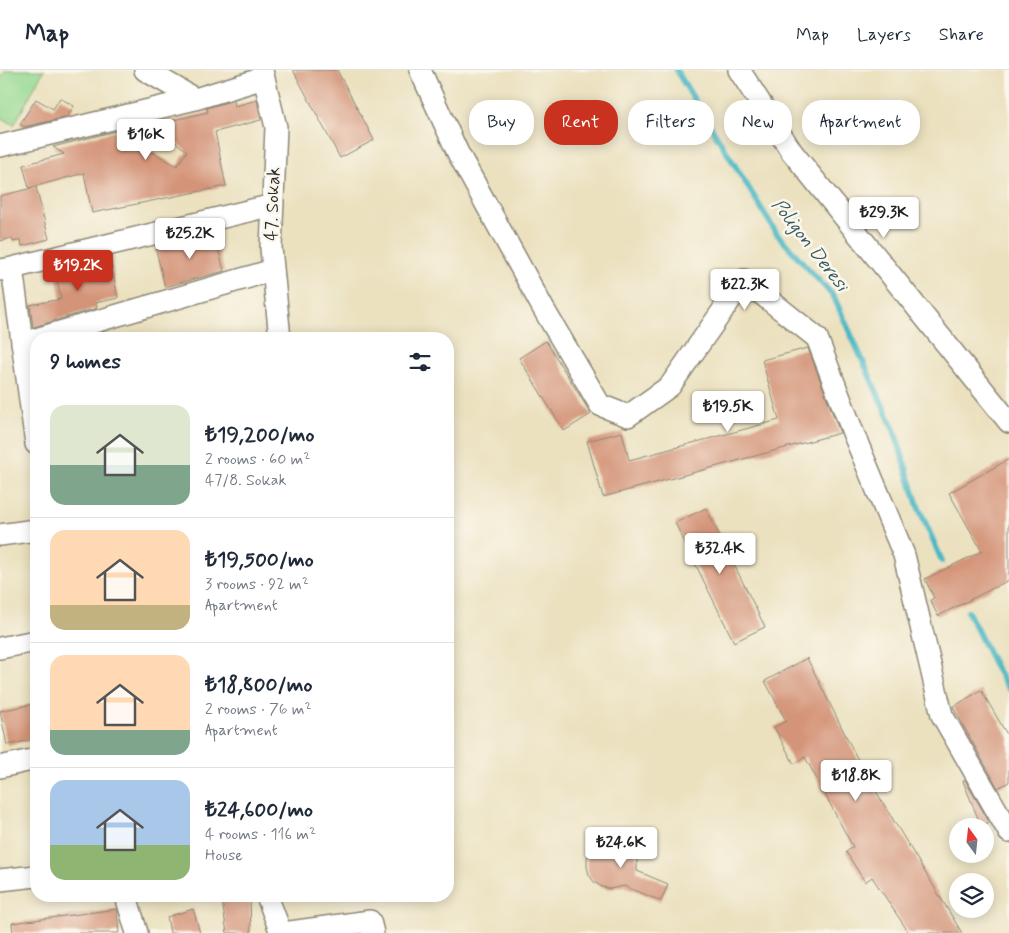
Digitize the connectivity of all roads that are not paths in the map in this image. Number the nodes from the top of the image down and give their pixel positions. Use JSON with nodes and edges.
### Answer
{"nodes":[{"id":1,"x":146,"y":70,"type":"edge"},
{"id":2,"x":420,"y":70,"type":"edge"},
{"id":3,"x":739,"y":70,"type":"edge"},
{"id":4,"x":263,"y":74,"type":"edge"},
{"id":5,"x":194,"y":99,"type":"junction"},
{"id":6,"x":0,"y":146,"type":"edge"},
{"id":7,"x":273,"y":205,"type":"junction"},
{"id":8,"x":6,"y":269,"type":"edge"},
{"id":9,"x":273,"y":270,"type":"junction"},
{"id":10,"x":60,"y":332,"type":"edge"},
{"id":11,"x":279,"y":332,"type":"edge"},
{"id":12,"x":30,"y":341,"type":"edge"},
{"id":13,"x":22,"y":343,"type":"junction"},
{"id":14,"x":30,"y":388,"type":"edge"},
{"id":15,"x":1009,"y":422,"type":"edge"},
{"id":16,"x":30,"y":531,"type":"edge"},
{"id":17,"x":0,"y":535,"type":"edge"},
{"id":18,"x":30,"y":642,"type":"edge"},
{"id":19,"x":0,"y":648,"type":"edge"},
{"id":20,"x":30,"y":760,"type":"edge"},
{"id":21,"x":0,"y":767,"type":"edge"},
{"id":22,"x":1009,"y":832,"type":"edge"},
{"id":23,"x":30,"y":877,"type":"edge"},
{"id":24,"x":0,"y":880,"type":"edge"},
{"id":25,"x":128,"y":902,"type":"edge"},
{"id":26,"x":269,"y":902,"type":"edge"},
{"id":27,"x":138,"y":933,"type":"edge"},
{"id":28,"x":282,"y":933,"type":"edge"},
{"id":29,"x":373,"y":933,"type":"edge"}],
"edges":[{"from":1,"to":5,"type":"street"},
{"from":2,"to":22,"type":"street"},
{"from":3,"to":15,"type":"street"},
{"from":4,"to":5,"type":"street"},
{"from":4,"to":7,"type":"street","name":"47. Sokak"},
{"from":5,"to":6,"type":"street"},
{"from":7,"to":8,"type":"street"},
{"from":7,"to":9,"type":"street","name":"47. Sokak"},
{"from":8,"to":13,"type":"street"},
{"from":9,"to":10,"type":"street"},
{"from":9,"to":11,"type":"street","name":"47. Sokak"},
{"from":12,"to":13,"type":"street"},
{"from":13,"to":14,"type":"street"},
{"from":16,"to":17,"type":"street"},
{"from":18,"to":19,"type":"street"},
{"from":20,"to":21,"type":"street"},
{"from":23,"to":24,"type":"street"},
{"from":25,"to":27,"type":"street"},
{"from":26,"to":28,"type":"street"},
{"from":28,"to":29,"type":"street"}]}
